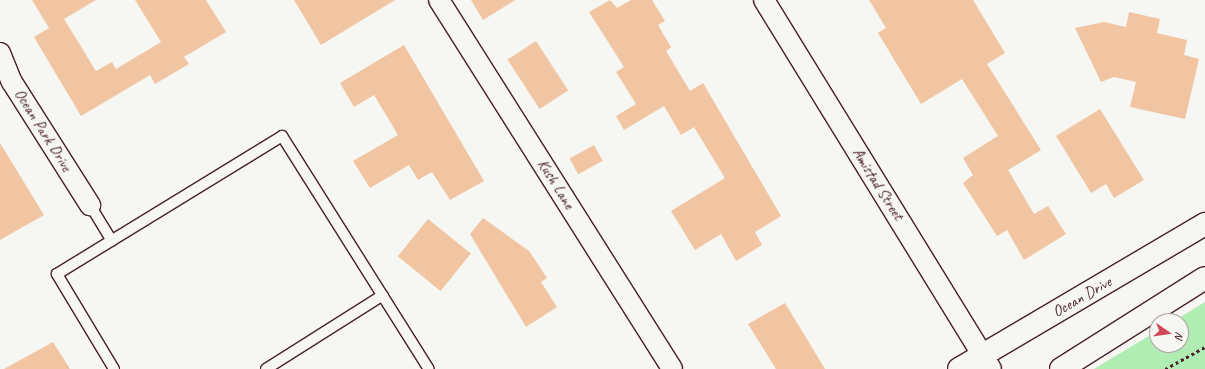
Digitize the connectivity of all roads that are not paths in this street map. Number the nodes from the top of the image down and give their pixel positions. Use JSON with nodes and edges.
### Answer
{"nodes":[{"id":1,"x":440,"y":0,"type":"edge"},
{"id":2,"x":764,"y":0,"type":"edge"},
{"id":3,"x":0,"y":53,"type":"edge"},
{"id":4,"x":90,"y":205,"type":"joint"},
{"id":5,"x":1205,"y":224,"type":"edge"},
{"id":6,"x":112,"y":241,"type":"junction"},
{"id":7,"x":1205,"y":278,"type":"edge"},
{"id":8,"x":382,"y":296,"type":"junction"},
{"id":9,"x":987,"y":362,"type":"edge"},
{"id":10,"x":270,"y":368,"type":"edge"},
{"id":11,"x":114,"y":369,"type":"edge"},
{"id":12,"x":429,"y":369,"type":"edge"},
{"id":13,"x":672,"y":369,"type":"edge"},
{"id":14,"x":959,"y":369,"type":"edge"},
{"id":15,"x":1061,"y":369,"type":"edge"}],
"edges":[{"from":1,"to":13,"type":"street","name":"Kush Lane"},
{"from":2,"to":9,"type":"street","name":"Amistad Street"},
{"from":3,"to":4,"type":"street","name":"Ocean Park Drive"},
{"from":4,"to":6,"type":"lane"},
{"from":5,"to":9,"type":"main road","name":"Ocean Drive"},
{"from":6,"to":8,"type":"lane"},
{"from":6,"to":11,"type":"lane"},
{"from":7,"to":15,"type":"main road"},
{"from":8,"to":10,"type":"lane"},
{"from":8,"to":12,"type":"lane"},
{"from":9,"to":14,"type":"main road","name":"Ocean Drive"}]}
